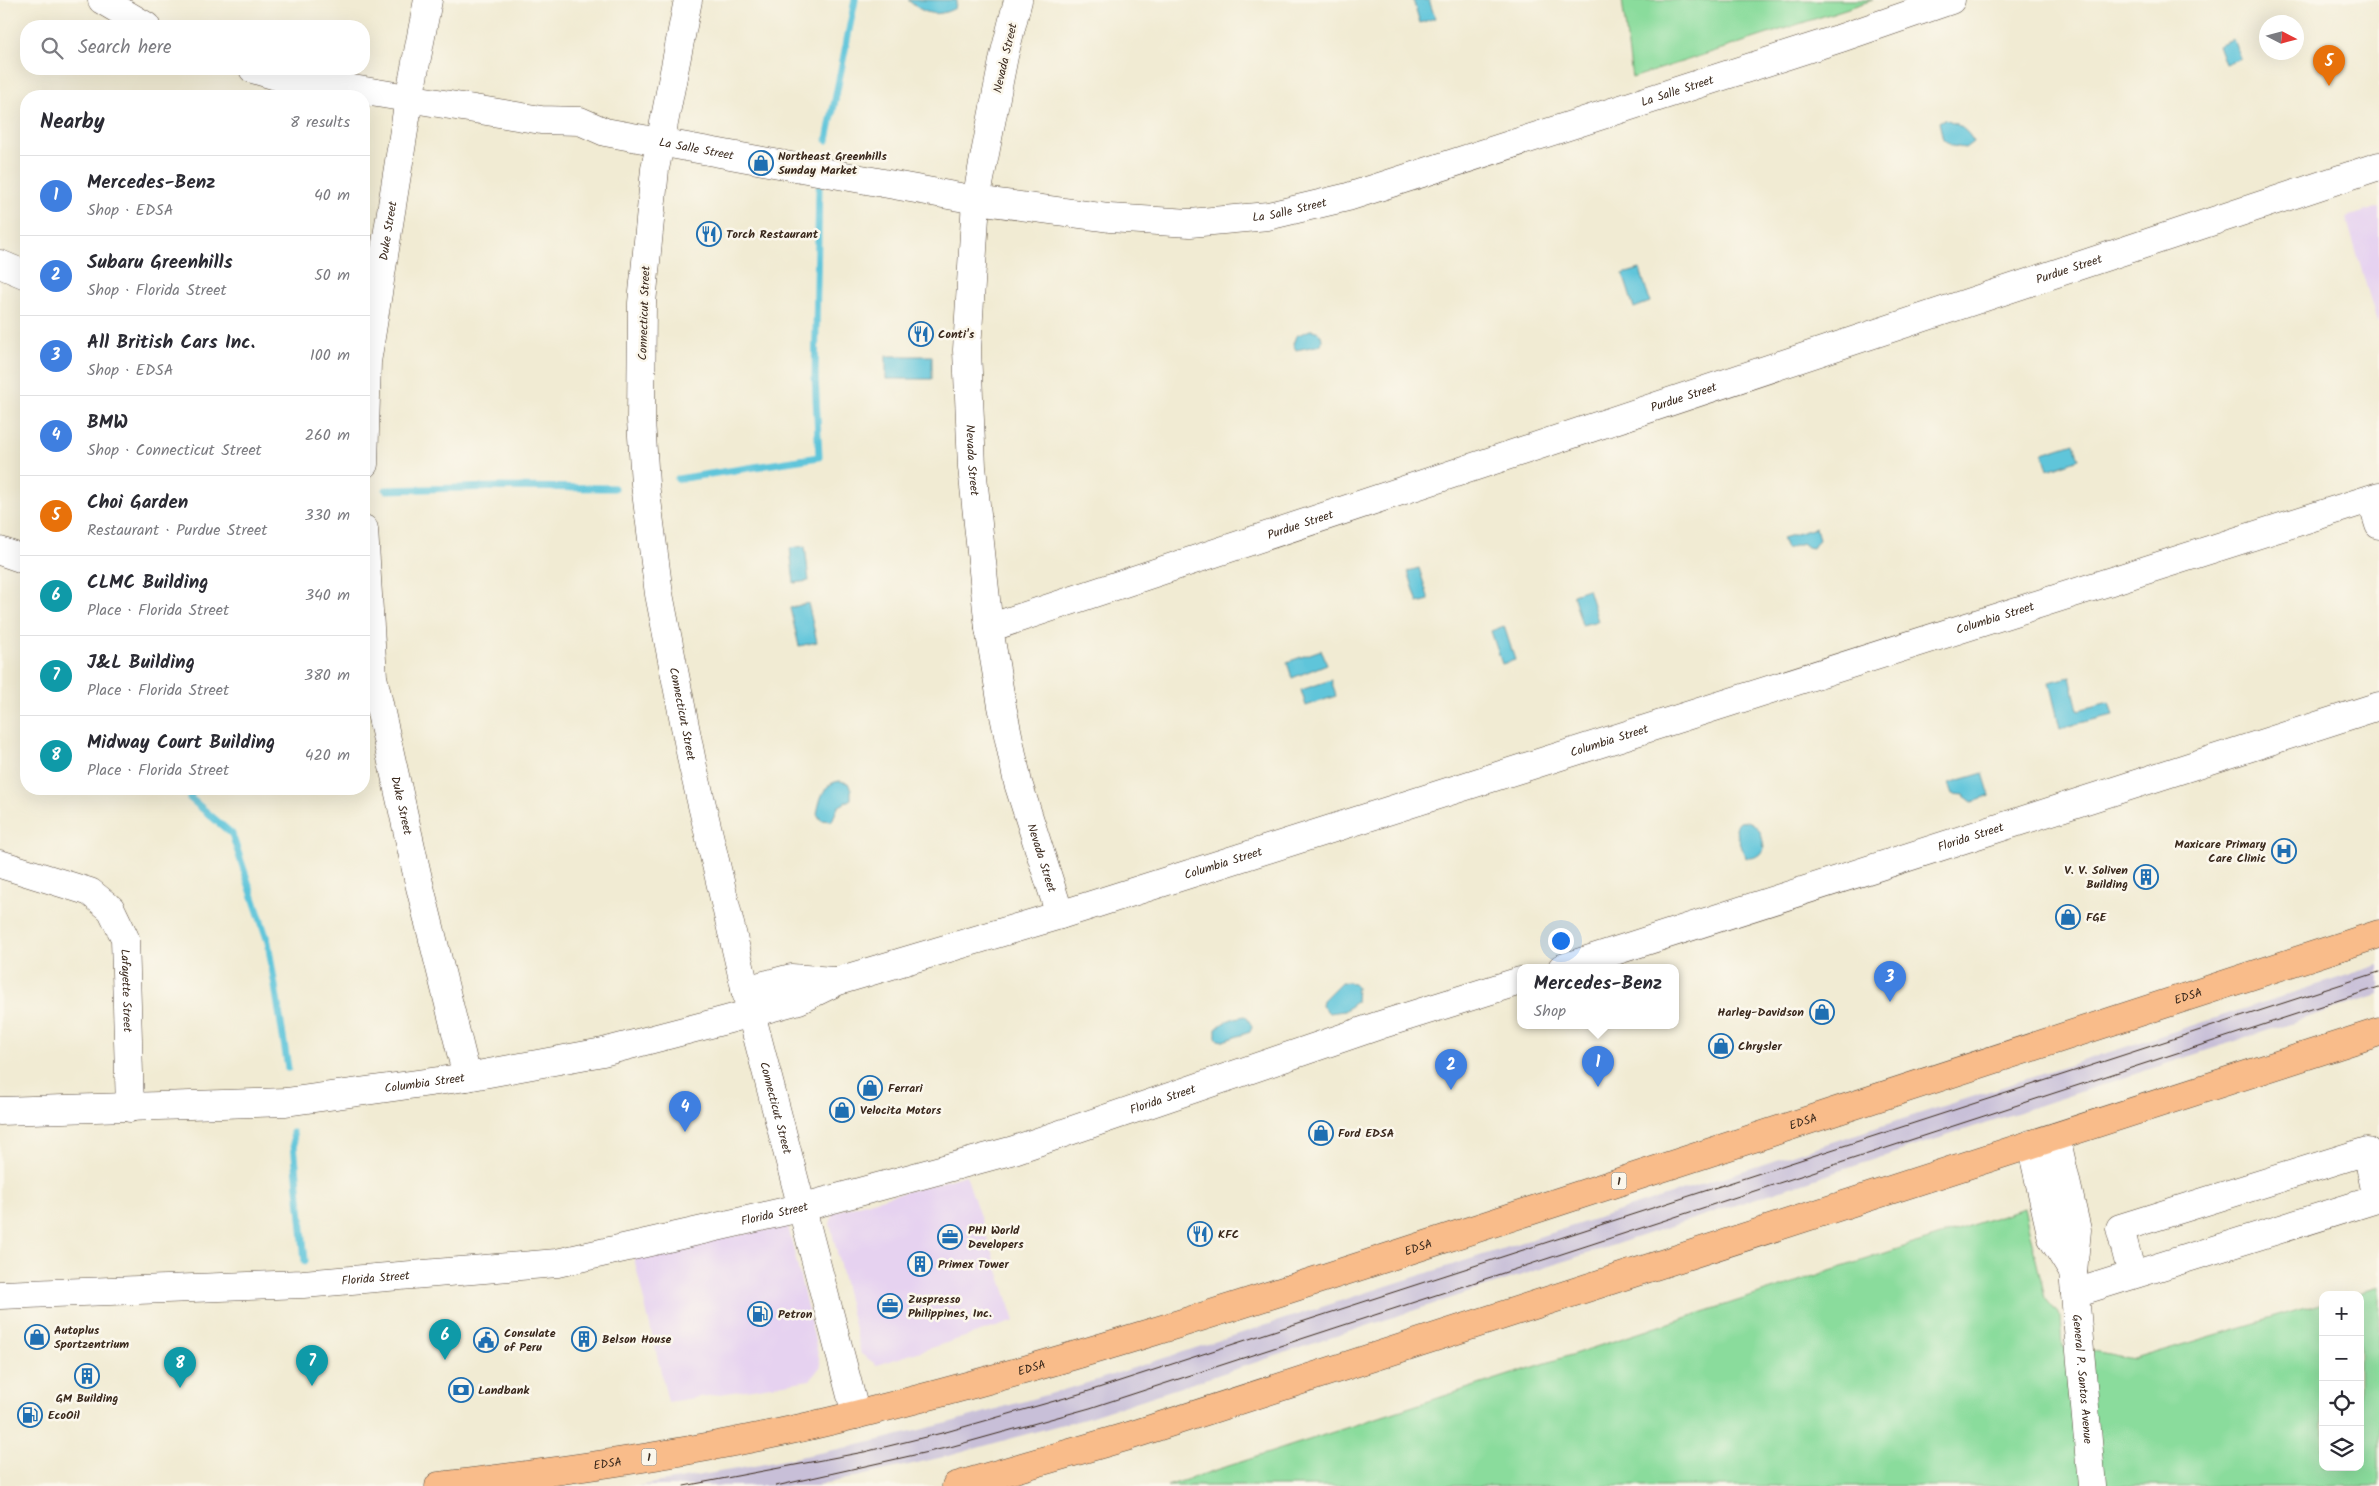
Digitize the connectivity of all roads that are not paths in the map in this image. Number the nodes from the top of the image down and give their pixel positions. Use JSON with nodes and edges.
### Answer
{"nodes":[{"id":1,"x":102,"y":0,"type":"edge"},
{"id":2,"x":428,"y":0,"type":"edge"},
{"id":3,"x":688,"y":0,"type":"edge"},
{"id":4,"x":1018,"y":0,"type":"edge"},
{"id":5,"x":1950,"y":0,"type":"edge"},
{"id":6,"x":136,"y":20,"type":"edge"},
{"id":7,"x":274,"y":75,"type":"edge"},
{"id":8,"x":356,"y":90,"type":"edge"},
{"id":9,"x":370,"y":92,"type":"edge"},
{"id":10,"x":409,"y":99,"type":"junction"},
{"id":11,"x":659,"y":143,"type":"junction"},
{"id":12,"x":2379,"y":166,"type":"edge"},
{"id":13,"x":976,"y":200,"type":"junction"},
{"id":14,"x":0,"y":264,"type":"edge"},
{"id":15,"x":20,"y":272,"type":"edge"},
{"id":16,"x":370,"y":332,"type":"edge"},
{"id":17,"x":2375,"y":498,"type":"edge"},
{"id":18,"x":2379,"y":525,"type":"edge"},
{"id":19,"x":0,"y":551,"type":"edge"},
{"id":20,"x":20,"y":558,"type":"edge"},
{"id":21,"x":989,"y":628,"type":"junction"},
{"id":22,"x":370,"y":684,"type":"edge"},
{"id":23,"x":2379,"y":706,"type":"edge"},
{"id":24,"x":0,"y":864,"type":"edge"},
{"id":25,"x":1060,"y":915,"type":"junction"},
{"id":26,"x":2379,"y":934,"type":"edge"},
{"id":27,"x":1574,"y":964,"type":"edge"},
{"id":28,"x":1517,"y":982,"type":"edge"},
{"id":29,"x":748,"y":1002,"type":"junction"},
{"id":30,"x":2379,"y":1032,"type":"edge"},
{"id":31,"x":468,"y":1077,"type":"junction"},
{"id":32,"x":130,"y":1108,"type":"junction"},
{"id":33,"x":0,"y":1111,"type":"edge"},
{"id":34,"x":2043,"y":1140,"type":"junction"},
{"id":35,"x":800,"y":1208,"type":"junction"},
{"id":36,"x":2132,"y":1275,"type":"junction"},
{"id":37,"x":2074,"y":1283,"type":"junction"},
{"id":38,"x":0,"y":1295,"type":"edge"},
{"id":39,"x":856,"y":1415,"type":"junction"},
{"id":40,"x":439,"y":1486,"type":"edge"},
{"id":41,"x":956,"y":1486,"type":"edge"},
{"id":42,"x":2092,"y":1486,"type":"edge"}],
"edges":[{"from":1,"to":6,"type":"street"},
{"from":2,"to":10,"type":"street","name":"Duke Street"},
{"from":3,"to":11,"type":"street","name":"Connecticut Street"},
{"from":4,"to":13,"type":"street","name":"Nevada Street"},
{"from":5,"to":13,"type":"street","name":"La Salle Street"},
{"from":7,"to":8,"type":"street","name":"La Salle Street"},
{"from":9,"to":10,"type":"street","name":"La Salle Street"},
{"from":10,"to":11,"type":"street","name":"La Salle Street"},
{"from":10,"to":16,"type":"street","name":"Duke Street"},
{"from":11,"to":13,"type":"street","name":"La Salle Street"},
{"from":11,"to":29,"type":"street","name":"Connecticut Street"},
{"from":12,"to":21,"type":"street","name":"Purdue Street"},
{"from":13,"to":21,"type":"street","name":"Nevada Street"},
{"from":14,"to":15,"type":"street"},
{"from":17,"to":18,"type":"street"},
{"from":17,"to":25,"type":"street","name":"Columbia Street"},
{"from":19,"to":20,"type":"street"},
{"from":21,"to":25,"type":"street","name":"Nevada Street"},
{"from":22,"to":31,"type":"street","name":"Duke Street"},
{"from":23,"to":27,"type":"street","name":"Florida Street"},
{"from":24,"to":32,"type":"street","name":"Lafayette Street"},
{"from":25,"to":29,"type":"street","name":"Columbia Street"},
{"from":26,"to":39,"type":"highway","name":"EDSA","number":"1"},
{"from":28,"to":35,"type":"street","name":"Florida Street"},
{"from":29,"to":31,"type":"street","name":"Columbia Street"},
{"from":29,"to":35,"type":"street","name":"Connecticut Street"},
{"from":30,"to":34,"type":"highway"},
{"from":31,"to":32,"type":"street","name":"Columbia Street"},
{"from":32,"to":33,"type":"street","name":"Columbia Street"},
{"from":34,"to":37,"type":"street","name":"General P. Santos Avenue"},
{"from":34,"to":41,"type":"highway"},
{"from":35,"to":38,"type":"street","name":"Florida Street"},
{"from":35,"to":39,"type":"street","name":"Connecticut Street"},
{"from":36,"to":36,"type":"street"},
{"from":36,"to":37,"type":"street"},
{"from":37,"to":42,"type":"street","name":"General P. Santos Avenue"},
{"from":39,"to":40,"type":"highway","name":"EDSA","number":"1"}]}
